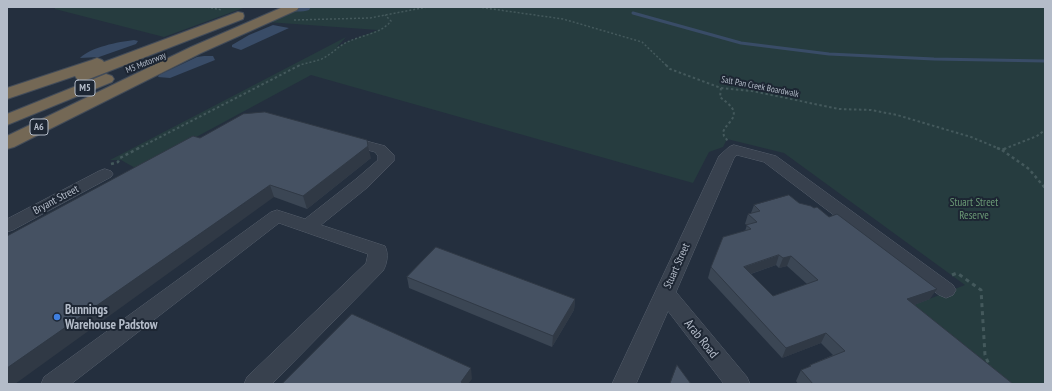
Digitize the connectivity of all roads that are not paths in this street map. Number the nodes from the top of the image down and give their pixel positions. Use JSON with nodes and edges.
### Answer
{"nodes":[{"id":1,"x":284,"y":7,"type":"edge"},
{"id":2,"x":293,"y":7,"type":"edge"},
{"id":3,"x":247,"y":11,"type":"dead end"},
{"id":4,"x":198,"y":30,"type":"junction"},
{"id":5,"x":222,"y":35,"type":"junction"},
{"id":6,"x":7,"y":94,"type":"edge"},
{"id":7,"x":7,"y":106,"type":"edge"},
{"id":8,"x":7,"y":120,"type":"edge"},
{"id":9,"x":336,"y":137,"type":"edge"},
{"id":10,"x":7,"y":142,"type":"edge"},
{"id":11,"x":83,"y":202,"type":"edge"},
{"id":12,"x":7,"y":226,"type":"edge"},
{"id":13,"x":308,"y":226,"type":"junction"},
{"id":14,"x":7,"y":236,"type":"edge"},
{"id":15,"x":7,"y":244,"type":"edge"},
{"id":16,"x":940,"y":285,"type":"road end"},
{"id":17,"x":665,"y":294,"type":"junction"},
{"id":18,"x":53,"y":384,"type":"edge"},
{"id":19,"x":256,"y":384,"type":"edge"},
{"id":20,"x":624,"y":384,"type":"edge"},
{"id":21,"x":738,"y":384,"type":"edge"}],
"edges":[{"from":1,"to":5,"type":"highway","name":"M5 Motorway","number":"M5"},
{"from":2,"to":5,"type":"highway"},
{"from":3,"to":4,"type":"highway","name":"M5 Motorway","number":"M5"},
{"from":4,"to":6,"type":"highway","number":"M5"},
{"from":4,"to":7,"type":"highway","name":"M5 Motorway","number":"M5"},
{"from":5,"to":8,"type":"highway","name":"M5 Motorway","number":"M5"},
{"from":5,"to":10,"type":"highway","number":"A6"},
{"from":9,"to":13,"type":"street"},
{"from":11,"to":12,"type":"street","name":"Bryant Street"},
{"from":13,"to":18,"type":"street"},
{"from":13,"to":19,"type":"street"},
{"from":14,"to":15,"type":"street"},
{"from":16,"to":17,"type":"street","name":"Stuart Street"},
{"from":17,"to":20,"type":"street","name":"Stuart Street"},
{"from":17,"to":21,"type":"street","name":"Arab Road"}]}
